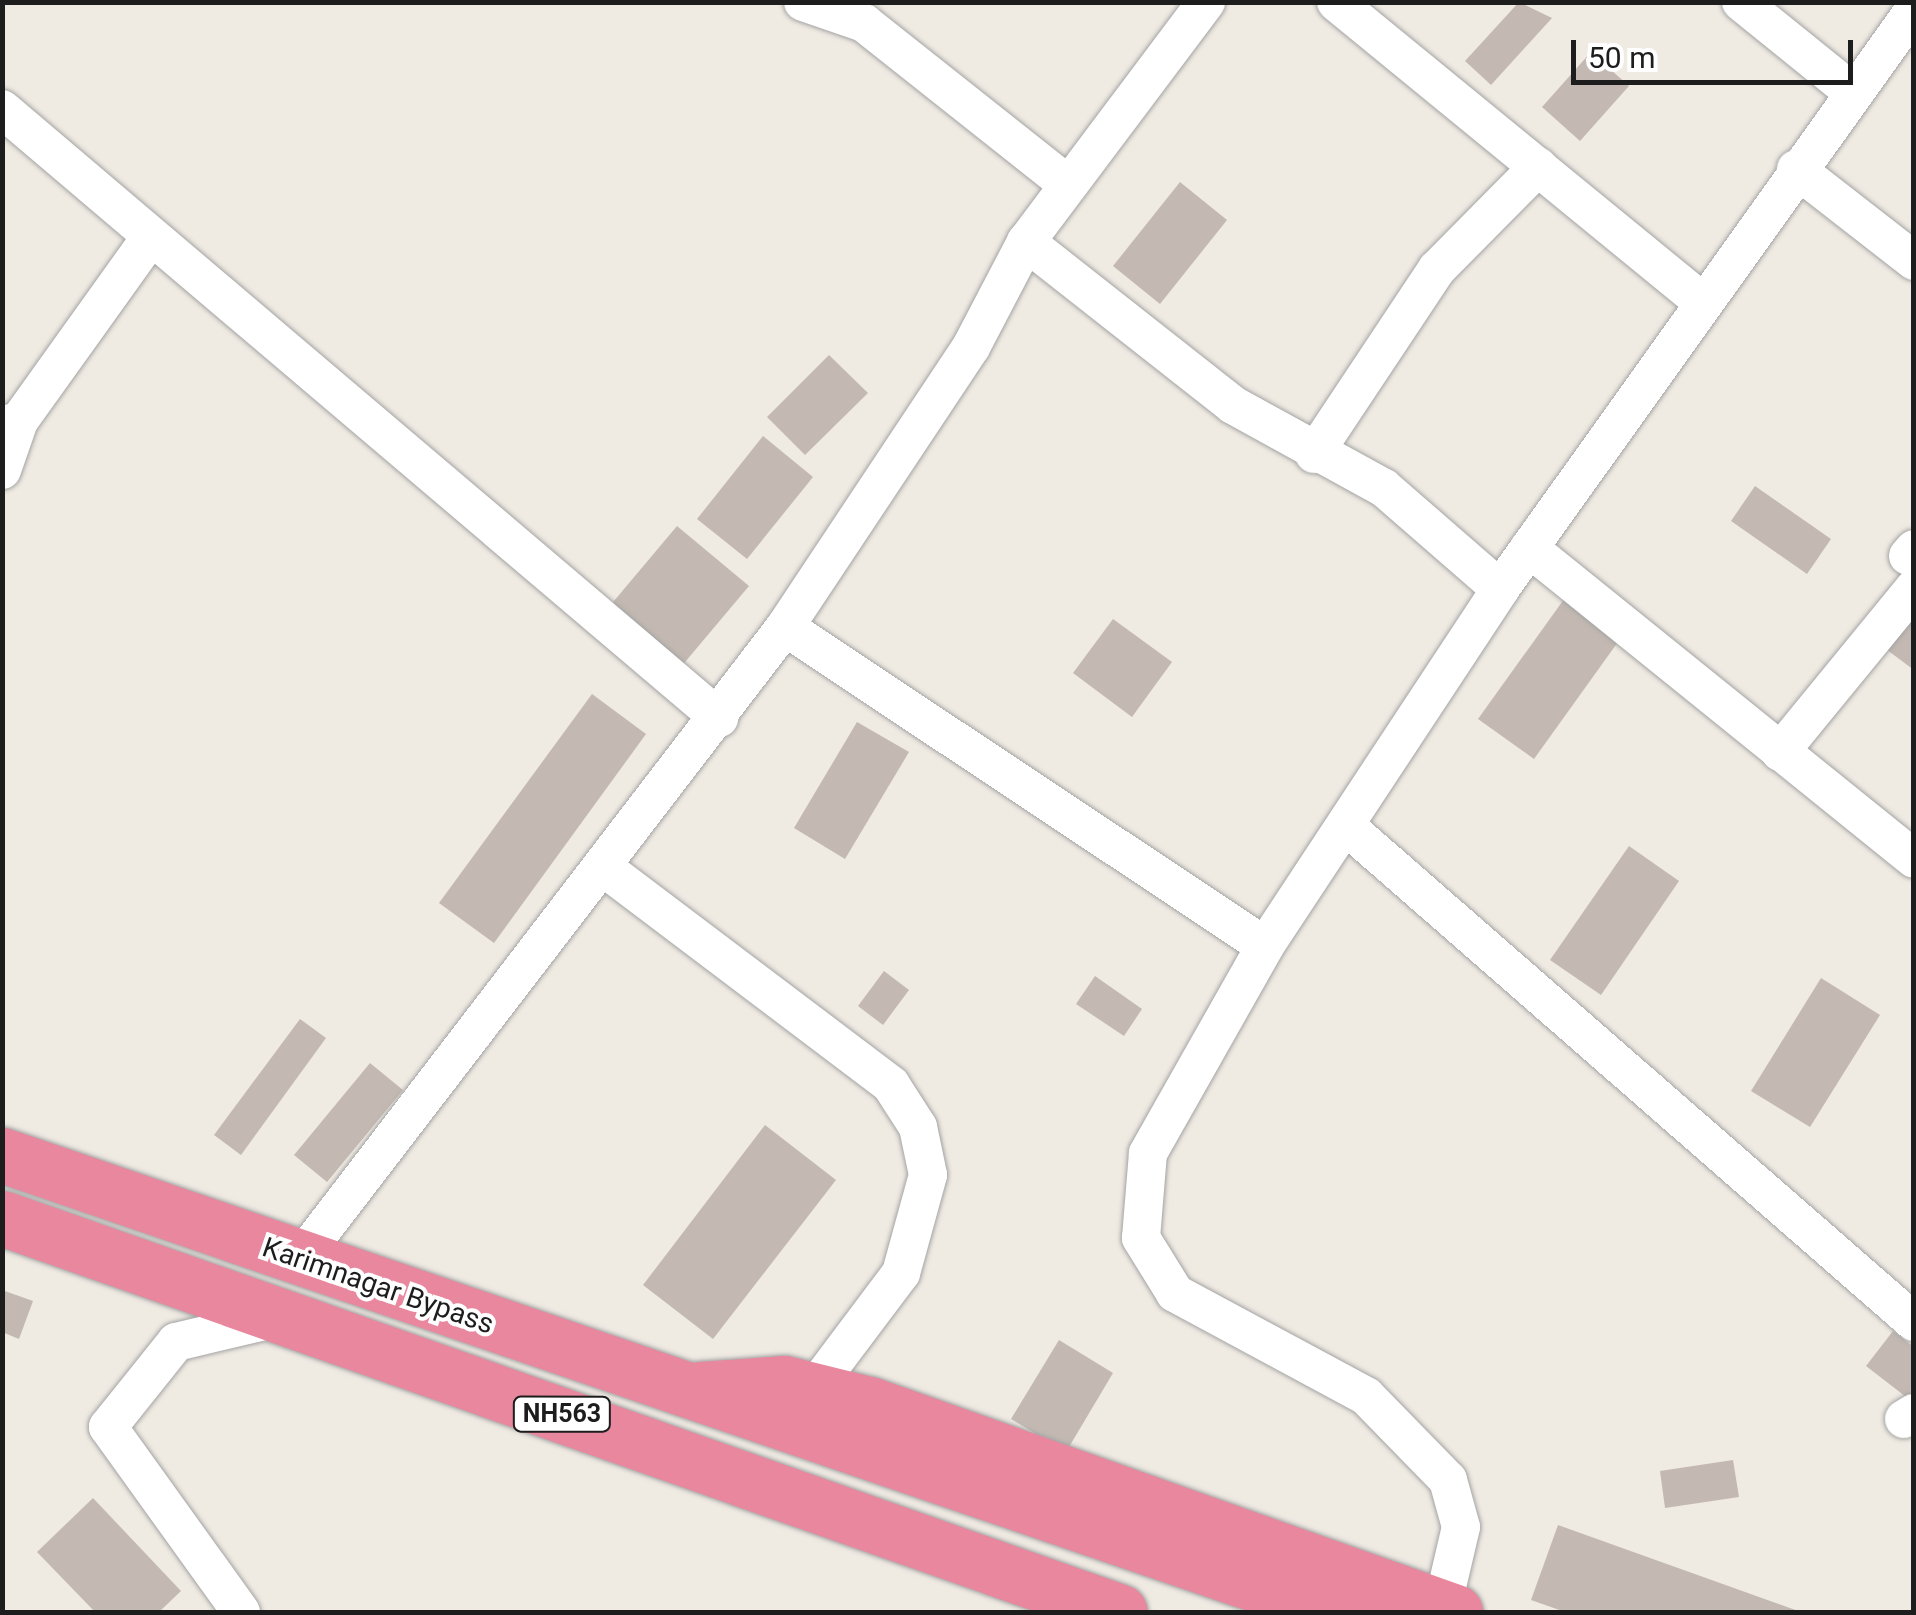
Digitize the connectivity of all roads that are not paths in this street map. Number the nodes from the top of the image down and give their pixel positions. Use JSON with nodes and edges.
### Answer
{"nodes":[{"id":1,"x":803,"y":2,"type":"edge"},
{"id":2,"x":1206,"y":2,"type":"edge"},
{"id":3,"x":1336,"y":2,"type":"edge"},
{"id":4,"x":1741,"y":2,"type":"edge"},
{"id":5,"x":1914,"y":10,"type":"edge"},
{"id":6,"x":1849,"y":89,"type":"junction"},
{"id":7,"x":2,"y":109,"type":"edge"},
{"id":8,"x":1538,"y":167,"type":"junction"},
{"id":9,"x":1796,"y":169,"type":"junction"},
{"id":10,"x":1067,"y":184,"type":"junction"},
{"id":11,"x":150,"y":238,"type":"junction"},
{"id":12,"x":1026,"y":242,"type":"junction"},
{"id":13,"x":1914,"y":261,"type":"edge"},
{"id":14,"x":1703,"y":302,"type":"junction"},
{"id":15,"x":11,"y":423,"type":"edge"},
{"id":16,"x":1314,"y":454,"type":"junction"},
{"id":17,"x":2,"y":470,"type":"edge"},
{"id":18,"x":1528,"y":548,"type":"junction"},
{"id":19,"x":1912,"y":564,"type":"edge"},
{"id":20,"x":1500,"y":589,"type":"junction"},
{"id":21,"x":785,"y":627,"type":"junction"},
{"id":22,"x":719,"y":718,"type":"junction"},
{"id":23,"x":1780,"y":752,"type":"junction"},
{"id":24,"x":1347,"y":827,"type":"junction"},
{"id":25,"x":1914,"y":859,"type":"edge"},
{"id":26,"x":603,"y":868,"type":"junction"},
{"id":27,"x":1265,"y":946,"type":"junction"},
{"id":28,"x":2,"y":1155,"type":"edge"},
{"id":29,"x":2,"y":1218,"type":"edge"},
{"id":30,"x":300,"y":1258,"type":"junction"},
{"id":31,"x":277,"y":1318,"type":"junction"},
{"id":32,"x":1914,"y":1322,"type":"edge"},
{"id":33,"x":813,"y":1390,"type":"junction"},
{"id":34,"x":677,"y":1391,"type":"junction"},
{"id":35,"x":1449,"y":1610,"type":"edge"},
{"id":36,"x":240,"y":1612,"type":"edge"},
{"id":37,"x":1120,"y":1612,"type":"edge"},
{"id":38,"x":1337,"y":1612,"type":"edge"}],
"edges":[{"from":1,"to":10,"type":"street"},
{"from":2,"to":10,"type":"street"},
{"from":3,"to":8,"type":"street"},
{"from":4,"to":6,"type":"street"},
{"from":5,"to":6,"type":"street"},
{"from":6,"to":9,"type":"street"},
{"from":7,"to":11,"type":"street"},
{"from":8,"to":14,"type":"street"},
{"from":8,"to":16,"type":"street"},
{"from":9,"to":13,"type":"street"},
{"from":9,"to":14,"type":"street"},
{"from":10,"to":12,"type":"street"},
{"from":11,"to":15,"type":"street"},
{"from":11,"to":22,"type":"street"},
{"from":12,"to":16,"type":"street"},
{"from":12,"to":21,"type":"street"},
{"from":14,"to":18,"type":"street"},
{"from":15,"to":17,"type":"street"},
{"from":16,"to":20,"type":"street"},
{"from":18,"to":20,"type":"street"},
{"from":18,"to":23,"type":"street"},
{"from":19,"to":23,"type":"street"},
{"from":20,"to":24,"type":"street"},
{"from":21,"to":22,"type":"street"},
{"from":21,"to":27,"type":"street"},
{"from":22,"to":26,"type":"street"},
{"from":23,"to":25,"type":"street"},
{"from":24,"to":27,"type":"street"},
{"from":24,"to":32,"type":"street"},
{"from":26,"to":30,"type":"street"},
{"from":26,"to":33,"type":"street"},
{"from":27,"to":35,"type":"street"},
{"from":28,"to":30,"type":"highway","name":"Karimnagar Bypass","number":"NH563"},
{"from":29,"to":31,"type":"highway","number":"NH563"},
{"from":30,"to":34,"type":"highway","name":"Karimnagar Bypass","number":"NH563"},
{"from":31,"to":36,"type":"street"},
{"from":31,"to":37,"type":"highway","number":"NH563"},
{"from":33,"to":34,"type":"highway","number":"NH563"},
{"from":33,"to":35,"type":"highway","number":"NH563"},
{"from":34,"to":38,"type":"highway","name":"Karimnagar Bypass"}]}
